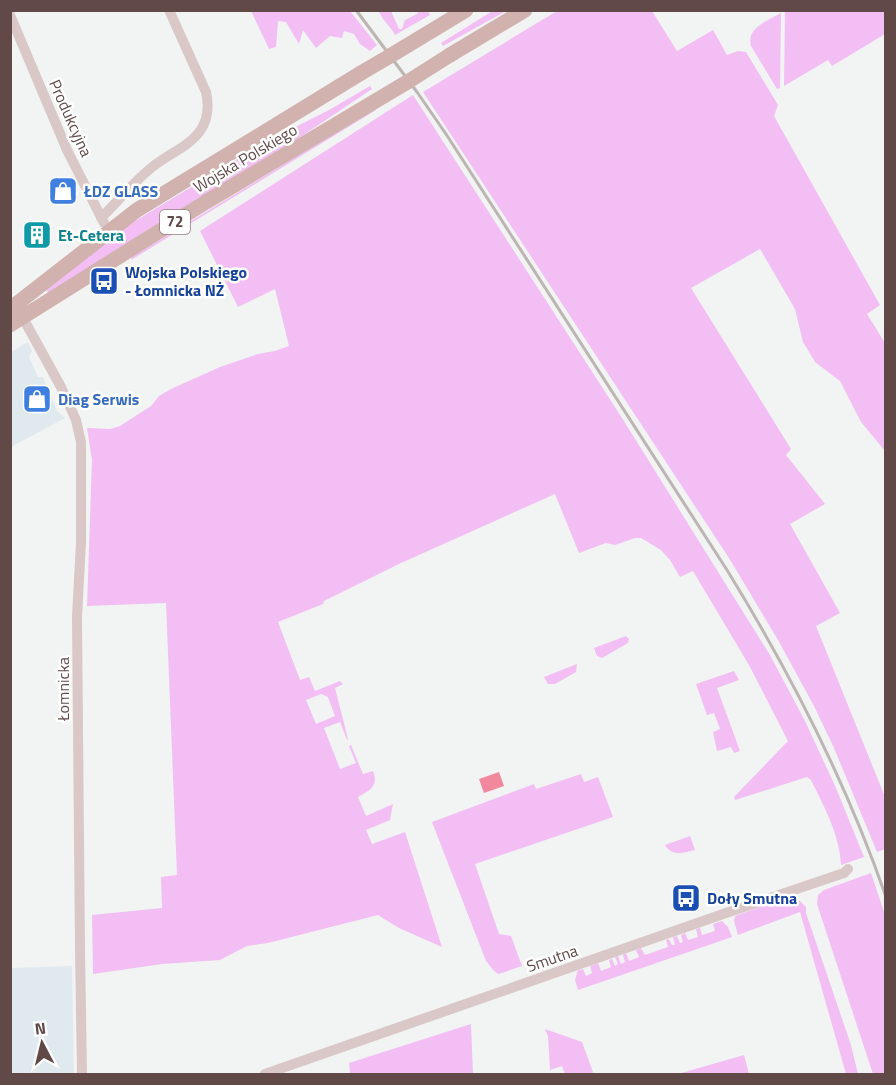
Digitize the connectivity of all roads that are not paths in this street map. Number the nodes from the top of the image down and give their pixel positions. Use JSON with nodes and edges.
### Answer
{"nodes":[{"id":1,"x":169,"y":10,"type":"edge"},
{"id":2,"x":466,"y":10,"type":"edge"},
{"id":3,"x":525,"y":10,"type":"edge"},
{"id":4,"x":10,"y":15,"type":"edge"},
{"id":5,"x":104,"y":224,"type":"junction"},
{"id":6,"x":15,"y":317,"type":"edge"},
{"id":7,"x":848,"y":869,"type":"dead end"},
{"id":8,"x":82,"y":1074,"type":"edge"},
{"id":9,"x":265,"y":1074,"type":"edge"}],
"edges":[{"from":1,"to":5,"type":"street"},
{"from":2,"to":5,"type":"main road","name":"Wojska Polskiego","number":"72","bridge":true},
{"from":3,"to":6,"type":"main road","name":"Wojska Polskiego","number":"72","bridge":true},
{"from":4,"to":5,"type":"street","name":"Produkcyjna"},
{"from":5,"to":6,"type":"main road","name":"Wojska Polskiego","number":"72"},
{"from":6,"to":8,"type":"street","name":"Łomnicka"},
{"from":7,"to":9,"type":"street","name":"Smutna"}]}
